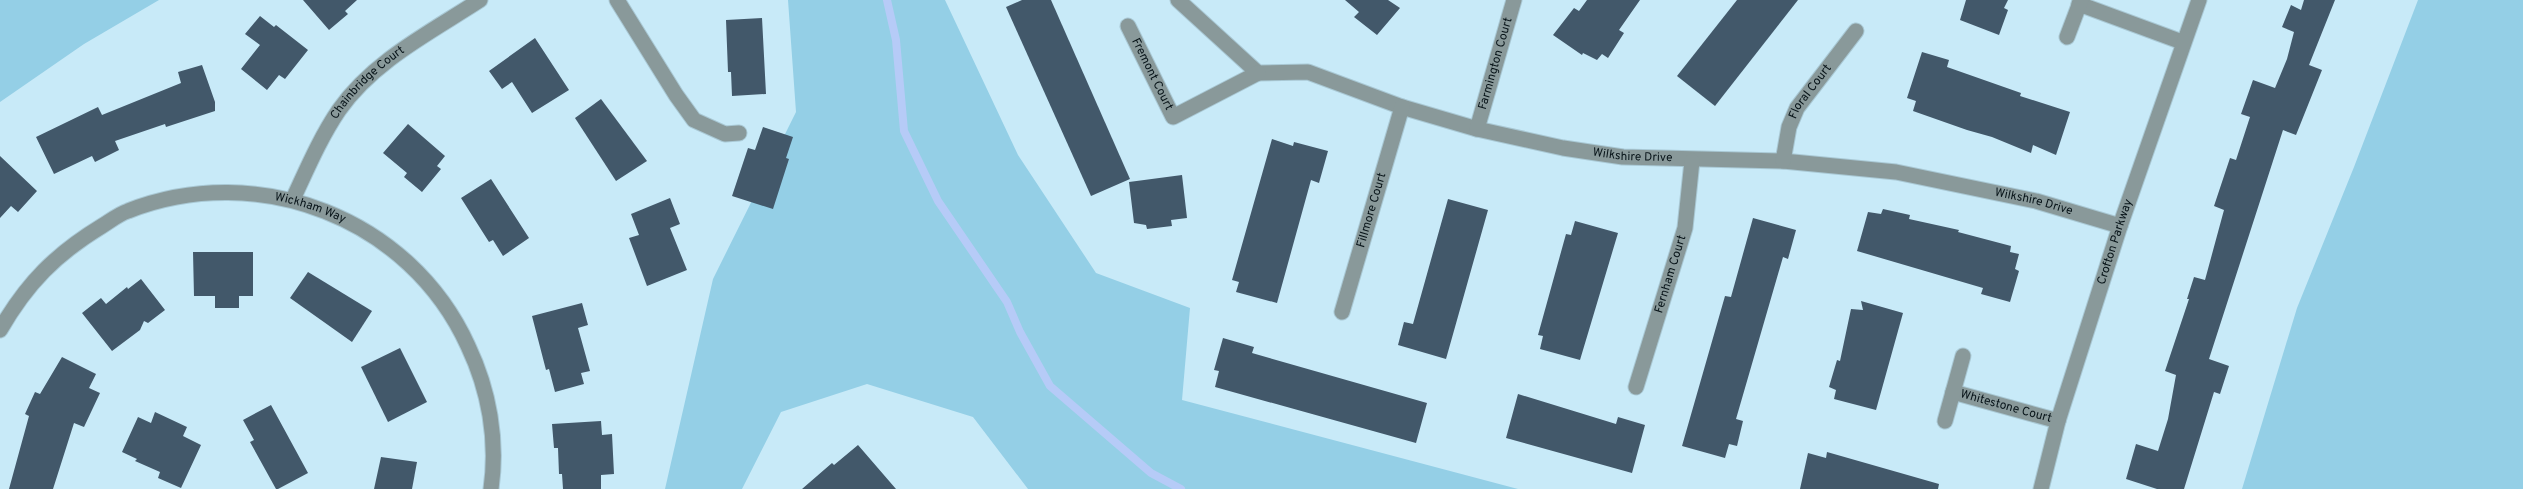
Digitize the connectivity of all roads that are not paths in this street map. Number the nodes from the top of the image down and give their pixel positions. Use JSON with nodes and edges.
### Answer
{"nodes":[{"id":1,"x":480,"y":0,"type":"edge"},
{"id":2,"x":617,"y":0,"type":"edge"},
{"id":3,"x":1178,"y":0,"type":"edge"},
{"id":4,"x":1514,"y":0,"type":"edge"},
{"id":5,"x":2199,"y":0,"type":"edge"},
{"id":6,"x":2080,"y":2,"type":"edge"},
{"id":7,"x":1128,"y":26,"type":"dead end"},
{"id":8,"x":1856,"y":31,"type":"dead end"},
{"id":9,"x":2067,"y":38,"type":"dead end"},
{"id":10,"x":2182,"y":42,"type":"junction"},
{"id":11,"x":1258,"y":72,"type":"junction"},
{"id":12,"x":1402,"y":107,"type":"junction"},
{"id":13,"x":1477,"y":129,"type":"junction"},
{"id":14,"x":739,"y":133,"type":"dead end"},
{"id":15,"x":1692,"y":161,"type":"junction"},
{"id":16,"x":1783,"y":161,"type":"junction"},
{"id":17,"x":293,"y":199,"type":"junction"},
{"id":18,"x":2120,"y":226,"type":"junction"},
{"id":19,"x":1342,"y":312,"type":"dead end"},
{"id":20,"x":0,"y":330,"type":"edge"},
{"id":21,"x":1963,"y":356,"type":"dead end"},
{"id":22,"x":1636,"y":387,"type":"dead end"},
{"id":23,"x":1953,"y":392,"type":"junction"},
{"id":24,"x":1944,"y":421,"type":"dead end"},
{"id":25,"x":2058,"y":421,"type":"junction"},
{"id":26,"x":491,"y":489,"type":"edge"},
{"id":27,"x":2041,"y":489,"type":"edge"}],
"edges":[{"from":1,"to":17,"type":"street","name":"Chainbridge Court"},
{"from":2,"to":14,"type":"street"},
{"from":3,"to":11,"type":"street"},
{"from":4,"to":13,"type":"street","name":"Farmington Court"},
{"from":5,"to":10,"type":"street","name":"Crofton Parkway"},
{"from":6,"to":9,"type":"street"},
{"from":6,"to":10,"type":"street"},
{"from":7,"to":11,"type":"street","name":"Fremont Court"},
{"from":8,"to":16,"type":"street","name":"Floral Court"},
{"from":10,"to":18,"type":"street","name":"Crofton Parkway"},
{"from":11,"to":12,"type":"street","name":"Wilkshire Drive"},
{"from":12,"to":13,"type":"street","name":"Wilkshire Drive"},
{"from":12,"to":19,"type":"street","name":"Fillmore Court"},
{"from":13,"to":15,"type":"street","name":"Wilkshire Drive"},
{"from":15,"to":16,"type":"street","name":"Wilkshire Drive"},
{"from":15,"to":22,"type":"street","name":"Fernham Court"},
{"from":16,"to":18,"type":"street","name":"Wilkshire Drive"},
{"from":17,"to":20,"type":"street","name":"Wickham Way"},
{"from":17,"to":26,"type":"street","name":"Wickham Way"},
{"from":18,"to":25,"type":"street","name":"Crofton Parkway"},
{"from":21,"to":23,"type":"street","name":"Whitestone Court"},
{"from":23,"to":24,"type":"street","name":"Whitestone Court"},
{"from":23,"to":25,"type":"street","name":"Whitestone Court"},
{"from":25,"to":27,"type":"street","name":"Crofton Parkway"}]}
